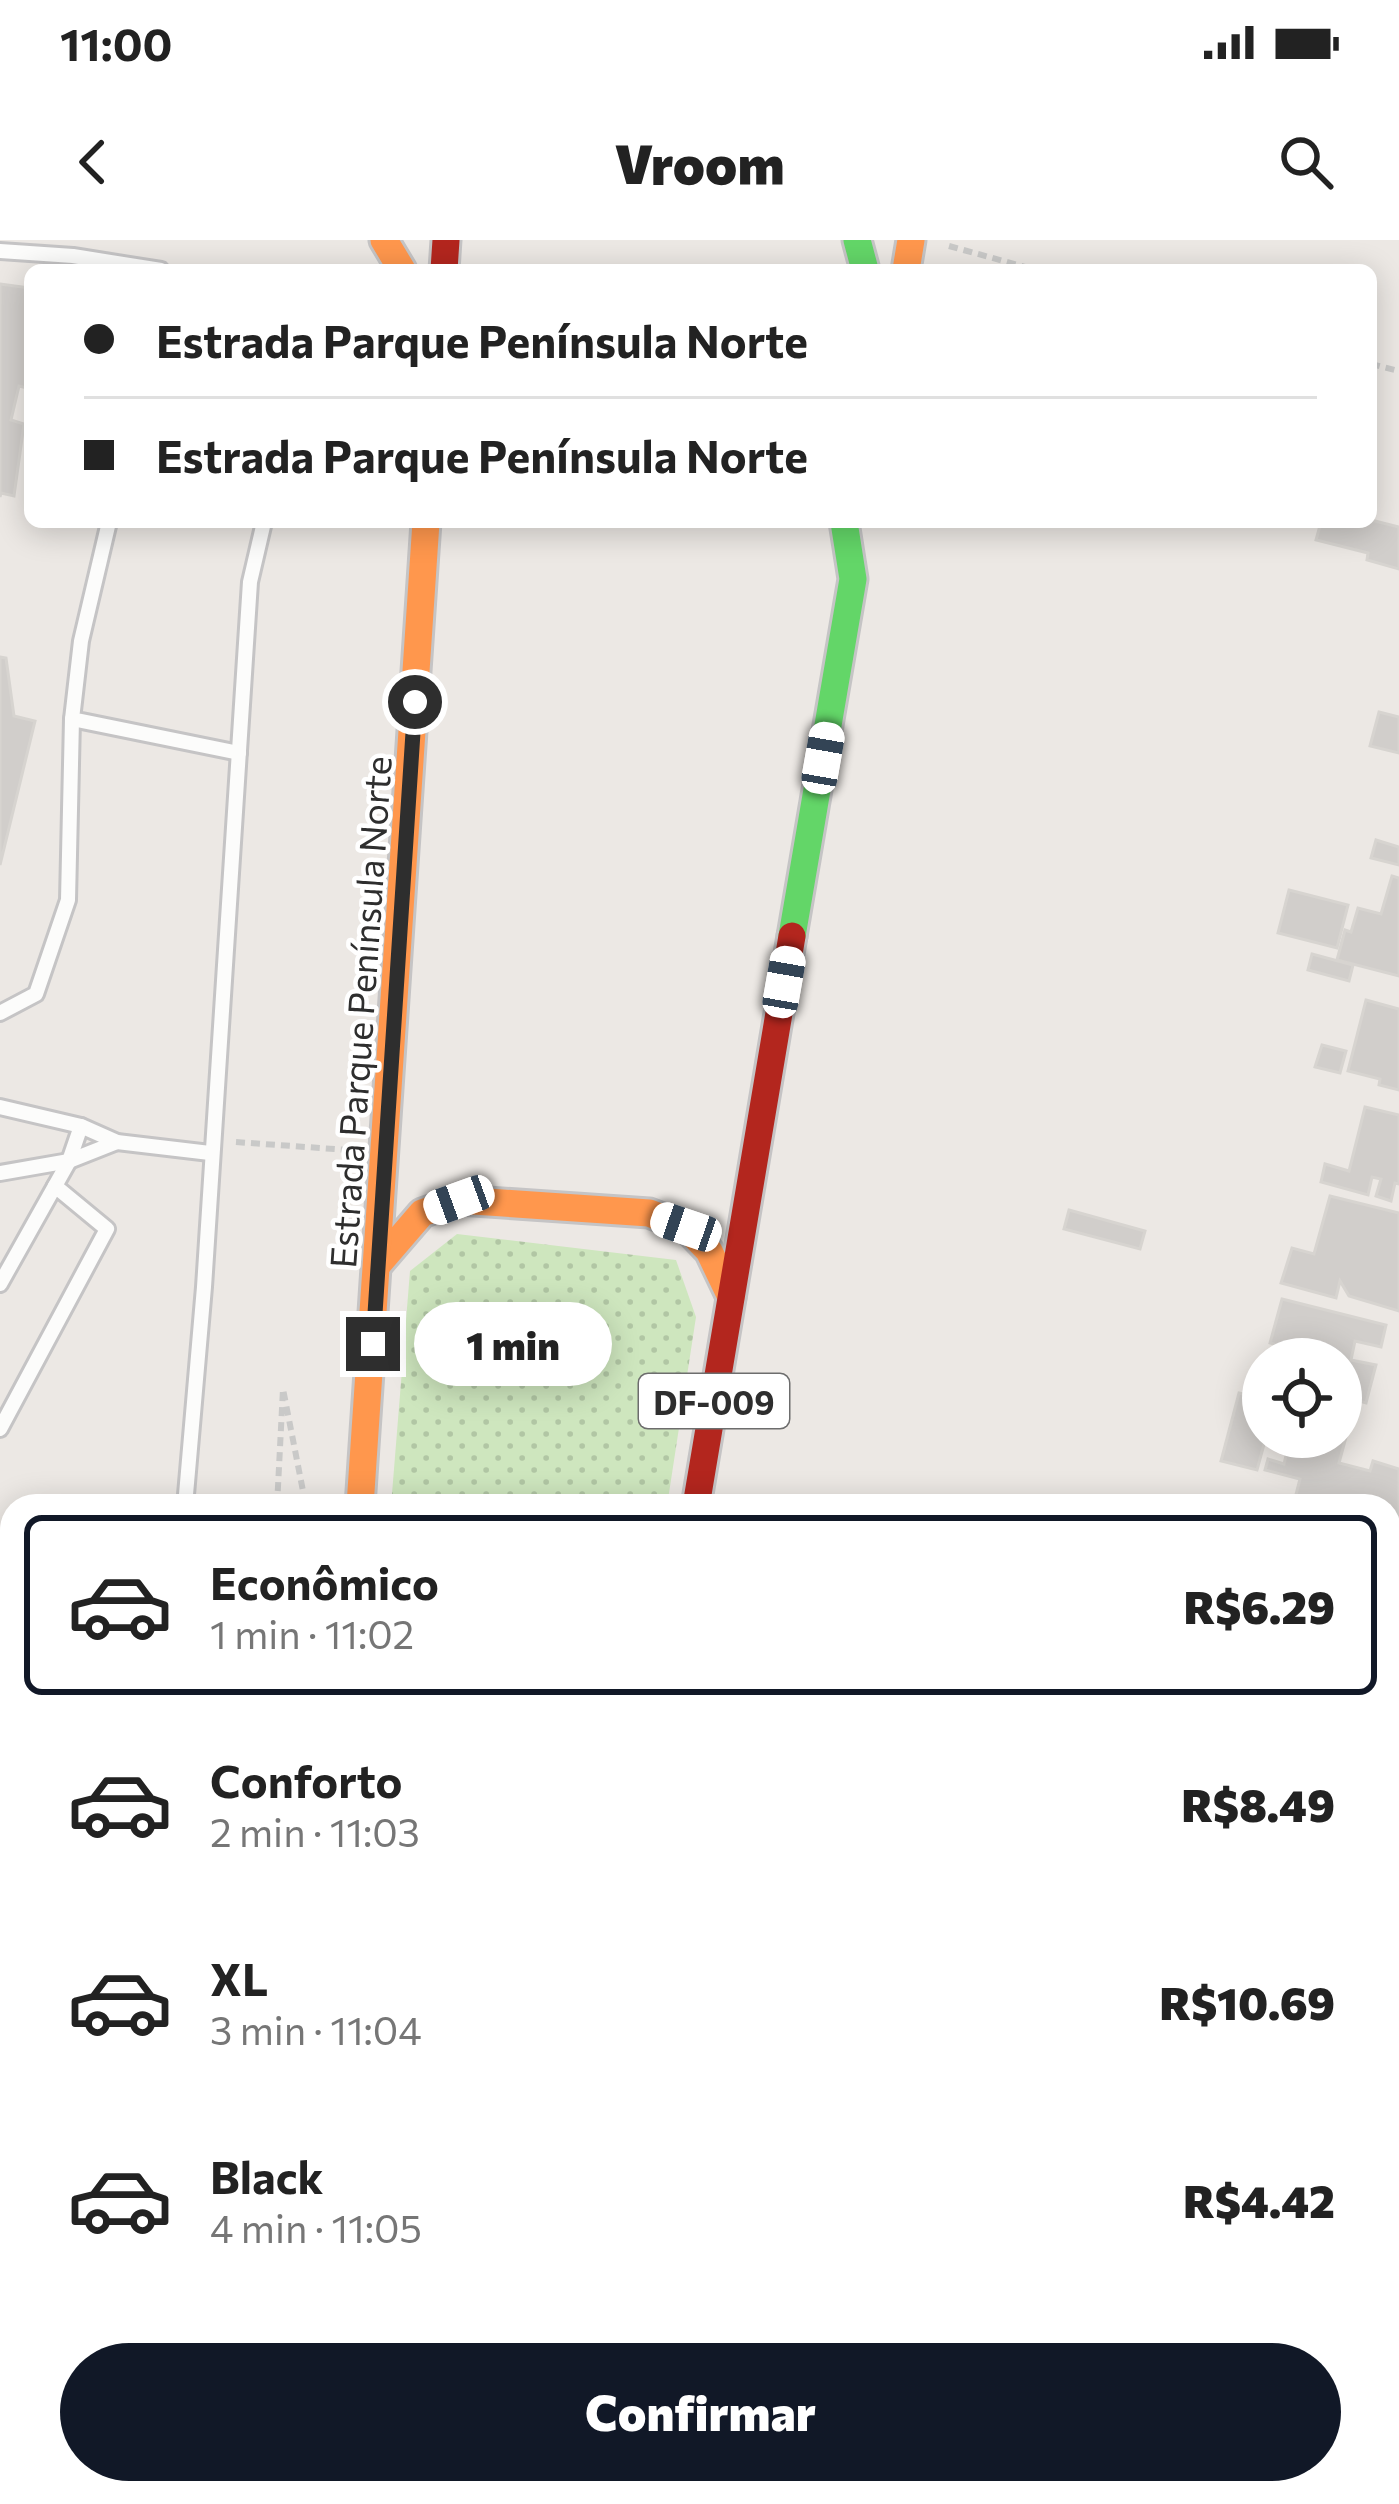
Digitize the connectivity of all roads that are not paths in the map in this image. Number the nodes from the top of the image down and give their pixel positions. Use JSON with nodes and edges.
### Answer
{"nodes":[{"id":1,"x":72,"y":248,"type":"edge"},
{"id":2,"x":0,"y":251,"type":"edge"},
{"id":3,"x":114,"y":264,"type":"edge"},
{"id":4,"x":108,"y":528,"type":"edge"},
{"id":5,"x":263,"y":528,"type":"edge"},
{"id":6,"x":426,"y":528,"type":"edge"},
{"id":7,"x":845,"y":528,"type":"edge"},
{"id":8,"x":862,"y":528,"type":"edge"},
{"id":9,"x":853,"y":579,"type":"junction"},
{"id":10,"x":72,"y":719,"type":"junction"},
{"id":11,"x":239,"y":753,"type":"junction"},
{"id":12,"x":0,"y":1013,"type":"edge"},
{"id":13,"x":0,"y":1107,"type":"edge"},
{"id":14,"x":81,"y":1126,"type":"junction"},
{"id":15,"x":117,"y":1142,"type":"junction"},
{"id":16,"x":211,"y":1153,"type":"junction"},
{"id":17,"x":69,"y":1161,"type":"junction"},
{"id":18,"x":0,"y":1173,"type":"edge"},
{"id":19,"x":55,"y":1186,"type":"junction"},
{"id":20,"x":380,"y":1263,"type":"junction"},
{"id":21,"x":0,"y":1284,"type":"edge"},
{"id":22,"x":731,"y":1297,"type":"junction"},
{"id":23,"x":0,"y":1429,"type":"edge"},
{"id":24,"x":186,"y":1494,"type":"edge"},
{"id":25,"x":361,"y":1494,"type":"edge"},
{"id":26,"x":698,"y":1494,"type":"edge"}],
"edges":[{"from":1,"to":2,"type":"lane"},
{"from":1,"to":3,"type":"lane"},
{"from":4,"to":10,"type":"lane"},
{"from":5,"to":11,"type":"lane"},
{"from":6,"to":20,"type":"main road","name":"Estrada Parque Península Norte"},
{"from":7,"to":9,"type":"main road"},
{"from":8,"to":9,"type":"main road","number":"DF-009"},
{"from":9,"to":22,"type":"main road","number":"DF-009"},
{"from":10,"to":11,"type":"lane"},
{"from":10,"to":12,"type":"lane"},
{"from":11,"to":16,"type":"lane"},
{"from":13,"to":14,"type":"lane"},
{"from":14,"to":15,"type":"lane"},
{"from":14,"to":17,"type":"lane"},
{"from":15,"to":16,"type":"lane"},
{"from":15,"to":17,"type":"lane"},
{"from":16,"to":24,"type":"lane"},
{"from":17,"to":18,"type":"lane"},
{"from":17,"to":19,"type":"lane"},
{"from":19,"to":21,"type":"lane"},
{"from":19,"to":23,"type":"lane"},
{"from":20,"to":22,"type":"main road"},
{"from":20,"to":25,"type":"main road","name":"Estrada Parque Península Norte"},
{"from":22,"to":26,"type":"main road","number":"DF-009"}]}
